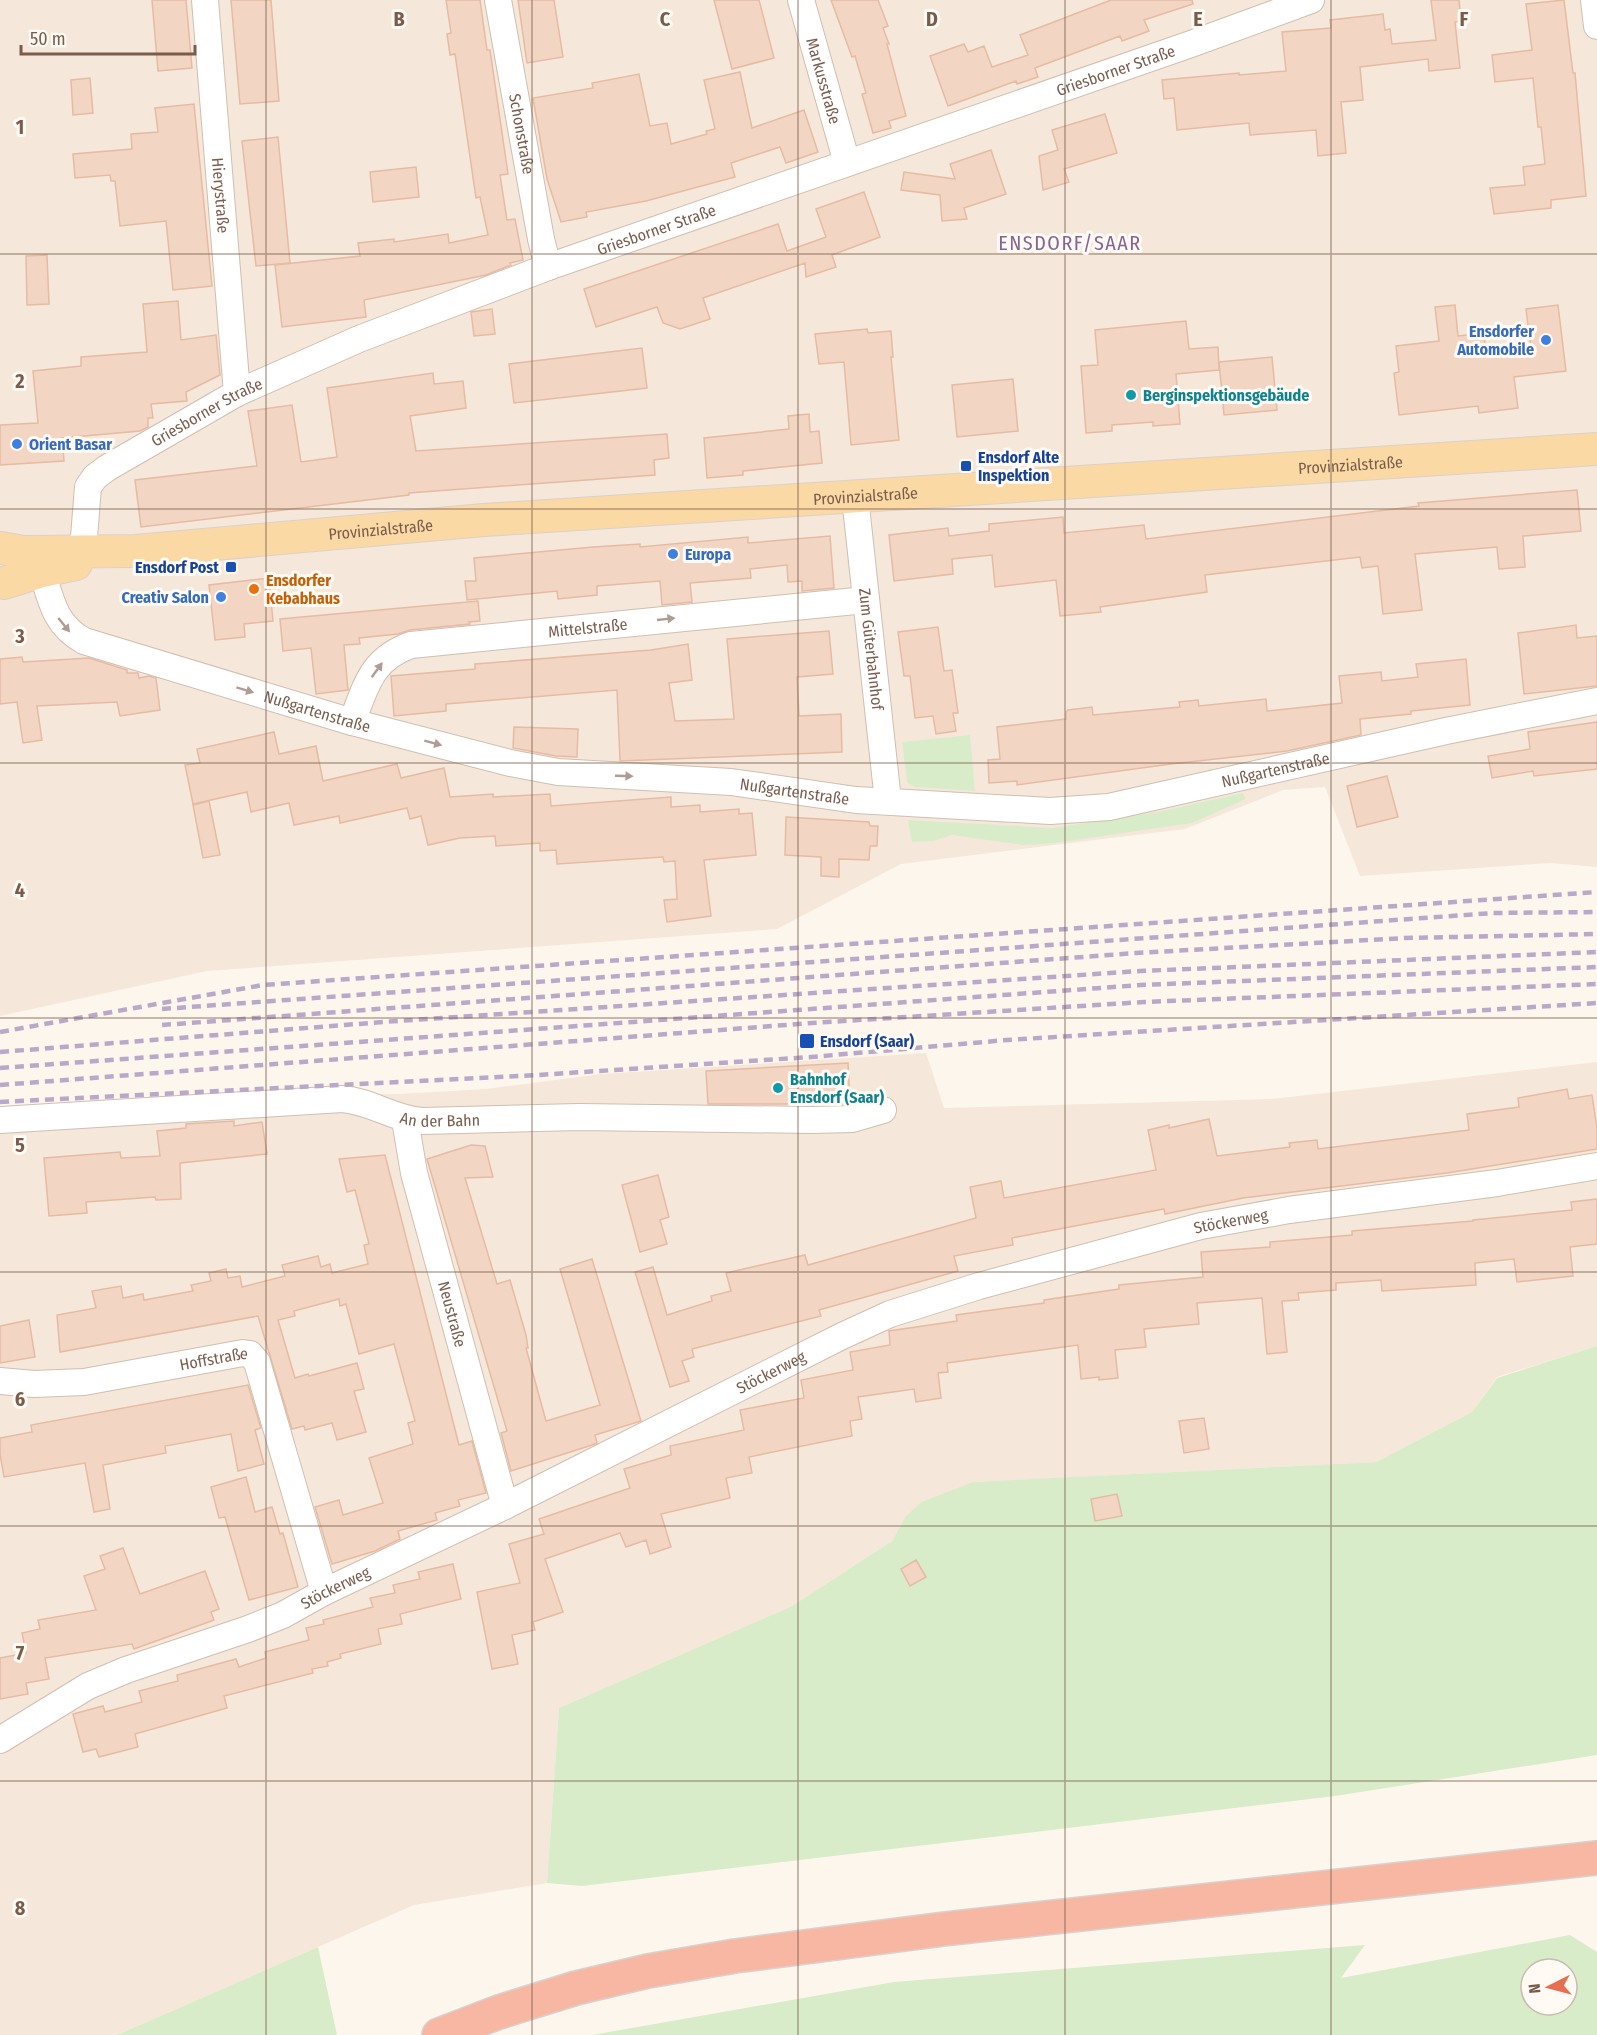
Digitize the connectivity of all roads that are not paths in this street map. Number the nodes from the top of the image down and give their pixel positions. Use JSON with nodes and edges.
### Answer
{"nodes":[{"id":1,"x":205,"y":0,"type":"edge"},
{"id":2,"x":498,"y":0,"type":"edge"},
{"id":3,"x":801,"y":0,"type":"edge"},
{"id":4,"x":1311,"y":0,"type":"edge"},
{"id":5,"x":1594,"y":0,"type":"edge"},
{"id":6,"x":1597,"y":26,"type":"edge"},
{"id":7,"x":847,"y":163,"type":"junction"},
{"id":8,"x":548,"y":267,"type":"junction"},
{"id":9,"x":237,"y":393,"type":"junction"},
{"id":10,"x":1597,"y":449,"type":"edge"},
{"id":11,"x":855,"y":497,"type":"junction"},
{"id":12,"x":1,"y":547,"type":"edge"},
{"id":13,"x":78,"y":551,"type":"junction"},
{"id":14,"x":136,"y":551,"type":"junction"},
{"id":15,"x":42,"y":571,"type":"junction"},
{"id":16,"x":2,"y":586,"type":"edge"},
{"id":17,"x":866,"y":600,"type":"junction"},
{"id":18,"x":1597,"y":701,"type":"edge"},
{"id":19,"x":352,"y":722,"type":"junction"},
{"id":20,"x":888,"y":801,"type":"junction"},
{"id":21,"x":883,"y":1110,"type":"dead end"},
{"id":22,"x":0,"y":1120,"type":"edge"},
{"id":23,"x":405,"y":1120,"type":"junction"},
{"id":24,"x":1597,"y":1166,"type":"edge"},
{"id":25,"x":0,"y":1381,"type":"edge"},
{"id":26,"x":505,"y":1506,"type":"junction"},
{"id":27,"x":324,"y":1592,"type":"junction"},
{"id":28,"x":0,"y":1740,"type":"edge"},
{"id":29,"x":1597,"y":1858,"type":"edge"},
{"id":30,"x":439,"y":2035,"type":"edge"}],
"edges":[{"from":1,"to":9,"type":"street","name":"Hierystraße"},
{"from":2,"to":8,"type":"street","name":"Schonstraße"},
{"from":3,"to":7,"type":"street","name":"Markusstraße"},
{"from":4,"to":7,"type":"street","name":"Griesborner Straße"},
{"from":5,"to":6,"type":"street"},
{"from":7,"to":8,"type":"street","name":"Griesborner Straße"},
{"from":8,"to":9,"type":"street","name":"Griesborner Straße"},
{"from":9,"to":13,"type":"street","name":"Griesborner Straße"},
{"from":10,"to":11,"type":"main road","name":"Provinzialstraße"},
{"from":11,"to":14,"type":"main road","name":"Provinzialstraße"},
{"from":11,"to":17,"type":"street","name":"Zum Güterbahnhof"},
{"from":12,"to":13,"type":"main road","name":"Provinzialstraße"},
{"from":12,"to":16,"type":"main road"},
{"from":13,"to":14,"type":"main road","name":"Provinzialstraße"},
{"from":14,"to":15,"type":"main road","name":"Provinzialstraße"},
{"from":15,"to":16,"type":"main road","name":"Provinzialstraße"},
{"from":15,"to":19,"type":"street","name":"Nußgartenstraße","one_way":true},
{"from":19,"to":17,"type":"street","name":"Mittelstraße","one_way":true},
{"from":17,"to":20,"type":"street","name":"Zum Güterbahnhof"},
{"from":18,"to":20,"type":"street","name":"Nußgartenstraße"},
{"from":19,"to":20,"type":"street","name":"Nußgartenstraße","one_way":true},
{"from":21,"to":23,"type":"street","name":"An der Bahn"},
{"from":22,"to":23,"type":"street","name":"An der Bahn"},
{"from":23,"to":26,"type":"street","name":"Neustraße"},
{"from":24,"to":26,"type":"street","name":"Stöckerweg"},
{"from":25,"to":27,"type":"street","name":"Hoffstraße"},
{"from":26,"to":27,"type":"street","name":"Stöckerweg"},
{"from":27,"to":28,"type":"street","name":"Stöckerweg"},
{"from":29,"to":30,"type":"highway"}]}
